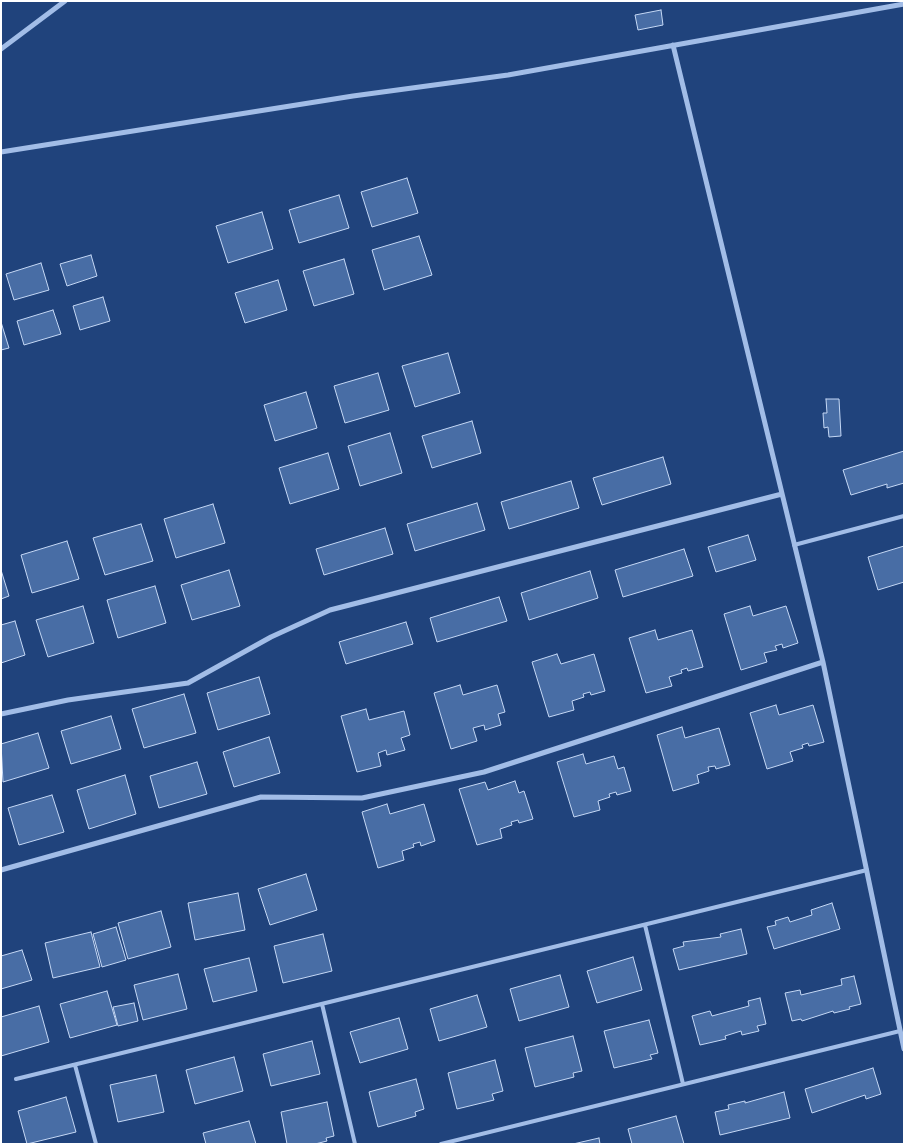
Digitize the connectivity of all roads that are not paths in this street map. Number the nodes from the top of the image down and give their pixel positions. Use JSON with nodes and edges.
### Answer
{"nodes":[{"id":1,"x":65,"y":1,"type":"edge"},
{"id":2,"x":904,"y":4,"type":"edge"},
{"id":3,"x":673,"y":45,"type":"junction"},
{"id":4,"x":1,"y":49,"type":"edge"},
{"id":5,"x":1,"y":152,"type":"edge"},
{"id":6,"x":782,"y":494,"type":"junction"},
{"id":7,"x":904,"y":516,"type":"edge"},
{"id":8,"x":794,"y":545,"type":"junction"},
{"id":9,"x":823,"y":662,"type":"junction"},
{"id":10,"x":1,"y":714,"type":"edge"},
{"id":11,"x":1,"y":870,"type":"edge"},
{"id":12,"x":866,"y":870,"type":"junction"},
{"id":13,"x":645,"y":925,"type":"junction"},
{"id":14,"x":322,"y":1004,"type":"junction"},
{"id":15,"x":900,"y":1031,"type":"junction"},
{"id":16,"x":904,"y":1048,"type":"edge"},
{"id":17,"x":75,"y":1065,"type":"junction"},
{"id":18,"x":16,"y":1079,"type":"dead end"},
{"id":19,"x":682,"y":1084,"type":"junction"},
{"id":20,"x":96,"y":1144,"type":"edge"},
{"id":21,"x":355,"y":1144,"type":"edge"},
{"id":22,"x":441,"y":1144,"type":"edge"}],
"edges":[{"from":1,"to":4,"type":"street"},
{"from":2,"to":3,"type":"street"},
{"from":3,"to":5,"type":"street"},
{"from":3,"to":6,"type":"street"},
{"from":6,"to":8,"type":"street"},
{"from":6,"to":10,"type":"street"},
{"from":7,"to":8,"type":"lane"},
{"from":8,"to":9,"type":"street"},
{"from":9,"to":11,"type":"street"},
{"from":9,"to":12,"type":"street"},
{"from":12,"to":13,"type":"lane"},
{"from":12,"to":15,"type":"street"},
{"from":13,"to":14,"type":"lane"},
{"from":13,"to":19,"type":"lane"},
{"from":14,"to":17,"type":"lane"},
{"from":14,"to":21,"type":"lane"},
{"from":15,"to":16,"type":"street"},
{"from":15,"to":19,"type":"lane"},
{"from":17,"to":18,"type":"lane"},
{"from":17,"to":20,"type":"lane"},
{"from":19,"to":22,"type":"lane"}]}
